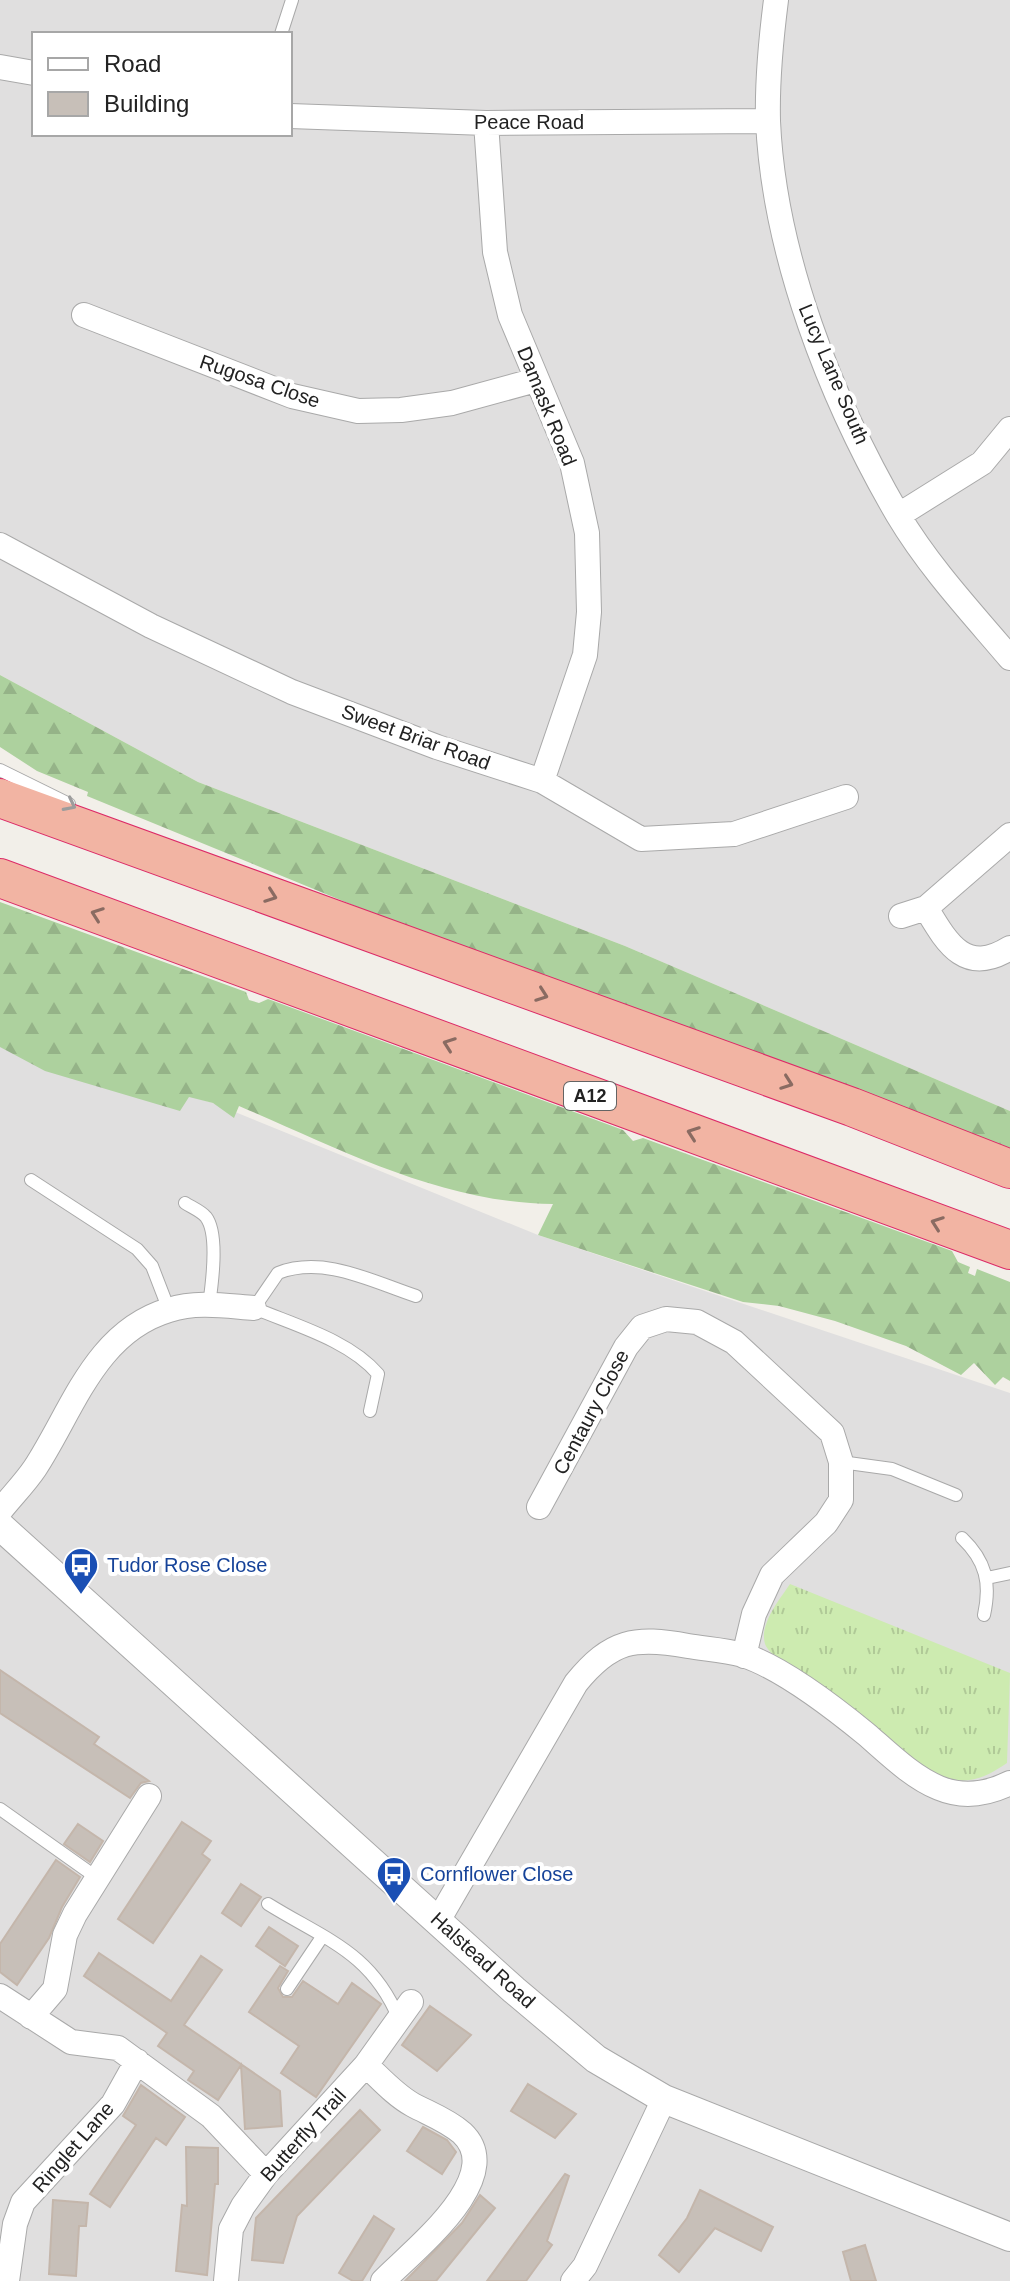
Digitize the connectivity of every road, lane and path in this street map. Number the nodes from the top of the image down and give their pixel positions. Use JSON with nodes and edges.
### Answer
{"nodes":[{"id":1,"x":292,"y":0,"type":"edge"},
{"id":2,"x":776,"y":0,"type":"edge"},
{"id":3,"x":282,"y":32,"type":"edge"},
{"id":4,"x":0,"y":67,"type":"edge"},
{"id":5,"x":32,"y":73,"type":"edge"},
{"id":6,"x":292,"y":116,"type":"edge"},
{"id":7,"x":768,"y":121,"type":"junction"},
{"id":8,"x":486,"y":123,"type":"junction"},
{"id":9,"x":84,"y":315,"type":"dead end"},
{"id":10,"x":536,"y":380,"type":"junction"},
{"id":11,"x":1010,"y":429,"type":"edge"},
{"id":12,"x":899,"y":515,"type":"junction"},
{"id":13,"x":0,"y":545,"type":"edge"},
{"id":14,"x":1010,"y":658,"type":"edge"},
{"id":15,"x":0,"y":770,"type":"edge"},
{"id":16,"x":542,"y":781,"type":"junction"},
{"id":17,"x":846,"y":797,"type":"dead end"},
{"id":18,"x":0,"y":798,"type":"edge"},
{"id":19,"x":1010,"y":835,"type":"edge"},
{"id":20,"x":198,"y":870,"type":"junction"},
{"id":21,"x":0,"y":878,"type":"edge"},
{"id":22,"x":926,"y":908,"type":"junction"},
{"id":23,"x":901,"y":916,"type":"dead end"},
{"id":24,"x":1010,"y":948,"type":"edge"},
{"id":25,"x":1010,"y":1169,"type":"edge"},
{"id":26,"x":31,"y":1180,"type":"dead end"},
{"id":27,"x":185,"y":1203,"type":"dead end"},
{"id":28,"x":1010,"y":1250,"type":"edge"},
{"id":29,"x":416,"y":1296,"type":"dead end"},
{"id":30,"x":209,"y":1305,"type":"junction"},
{"id":31,"x":254,"y":1308,"type":"junction"},
{"id":32,"x":169,"y":1310,"type":"junction"},
{"id":33,"x":370,"y":1411,"type":"dead end"},
{"id":34,"x":841,"y":1462,"type":"junction"},
{"id":35,"x":956,"y":1495,"type":"dead end"},
{"id":36,"x":539,"y":1507,"type":"dead end"},
{"id":37,"x":0,"y":1511,"type":"edge"},
{"id":38,"x":0,"y":1526,"type":"edge"},
{"id":39,"x":962,"y":1538,"type":"dead end"},
{"id":40,"x":1010,"y":1573,"type":"edge"},
{"id":41,"x":987,"y":1578,"type":"junction"},
{"id":42,"x":984,"y":1615,"type":"dead end"},
{"id":43,"x":744,"y":1656,"type":"junction"},
{"id":44,"x":1010,"y":1783,"type":"edge"},
{"id":45,"x":149,"y":1796,"type":"dead end"},
{"id":46,"x":0,"y":1809,"type":"edge"},
{"id":47,"x":96,"y":1877,"type":"junction"},
{"id":48,"x":268,"y":1904,"type":"dead end"},
{"id":49,"x":439,"y":1919,"type":"junction"},
{"id":50,"x":322,"y":1937,"type":"junction"},
{"id":51,"x":287,"y":1989,"type":"dead end"},
{"id":52,"x":0,"y":1996,"type":"edge"},
{"id":53,"x":405,"y":2010,"type":"joint"},
{"id":54,"x":31,"y":2017,"type":"junction"},
{"id":55,"x":137,"y":2061,"type":"junction"},
{"id":56,"x":366,"y":2065,"type":"junction"},
{"id":57,"x":664,"y":2099,"type":"junction"},
{"id":58,"x":266,"y":2174,"type":"junction"},
{"id":59,"x":1010,"y":2237,"type":"edge"},
{"id":60,"x":7,"y":2281,"type":"edge"},
{"id":61,"x":226,"y":2281,"type":"edge"},
{"id":62,"x":383,"y":2281,"type":"edge"},
{"id":63,"x":573,"y":2281,"type":"edge"}],
"edges":[{"from":1,"to":3,"type":"lane"},
{"from":2,"to":7,"type":"street","name":"Lucy Lane South"},
{"from":4,"to":5,"type":"street"},
{"from":6,"to":8,"type":"street","name":"Peace Road"},
{"from":7,"to":8,"type":"street","name":"Peace Road"},
{"from":7,"to":12,"type":"street","name":"Lucy Lane South"},
{"from":8,"to":10,"type":"street","name":"Damask Road"},
{"from":9,"to":10,"type":"street","name":"Rugosa Close"},
{"from":10,"to":16,"type":"street","name":"Damask Road"},
{"from":11,"to":12,"type":"street"},
{"from":12,"to":14,"type":"street","name":"Lucy Lane South"},
{"from":13,"to":16,"type":"street","name":"Sweet Briar Road"},
{"from":15,"to":20,"type":"lane","one_way":true},
{"from":16,"to":17,"type":"street","name":"Sweet Briar Road"},
{"from":18,"to":20,"type":"highway"},
{"from":19,"to":22,"type":"street"},
{"from":20,"to":25,"type":"highway","one_way":true},
{"from":28,"to":21,"type":"highway","number":"A12","one_way":true},
{"from":22,"to":23,"type":"street"},
{"from":22,"to":24,"type":"street"},
{"from":26,"to":32,"type":"lane"},
{"from":27,"to":30,"type":"lane"},
{"from":29,"to":31,"type":"lane"},
{"from":30,"to":31,"type":"street"},
{"from":30,"to":32,"type":"street"},
{"from":31,"to":33,"type":"lane"},
{"from":32,"to":37,"type":"street"},
{"from":34,"to":35,"type":"lane"},
{"from":34,"to":36,"type":"street","name":"Centaury Close"},
{"from":34,"to":43,"type":"street","name":"Centaury Close"},
{"from":38,"to":49,"type":"street","name":"Halstead Road"},
{"from":39,"to":41,"type":"lane"},
{"from":40,"to":41,"type":"lane"},
{"from":41,"to":42,"type":"lane"},
{"from":43,"to":44,"type":"street"},
{"from":43,"to":49,"type":"street"},
{"from":45,"to":47,"type":"street"},
{"from":46,"to":47,"type":"lane"},
{"from":47,"to":54,"type":"street"},
{"from":48,"to":50,"type":"lane"},
{"from":49,"to":57,"type":"street","name":"Halstead Road"},
{"from":50,"to":51,"type":"lane"},
{"from":50,"to":53,"type":"lane"},
{"from":52,"to":54,"type":"street"},
{"from":53,"to":56,"type":"street","name":"Butterfly Trail"},
{"from":54,"to":55,"type":"street"},
{"from":55,"to":58,"type":"street"},
{"from":55,"to":60,"type":"street","name":"Ringlet Lane"},
{"from":56,"to":58,"type":"street","name":"Butterfly Trail"},
{"from":56,"to":62,"type":"street"},
{"from":57,"to":59,"type":"street","name":"Halstead Road"},
{"from":57,"to":63,"type":"street"},
{"from":58,"to":61,"type":"street","name":"Butterfly Trail"}]}
